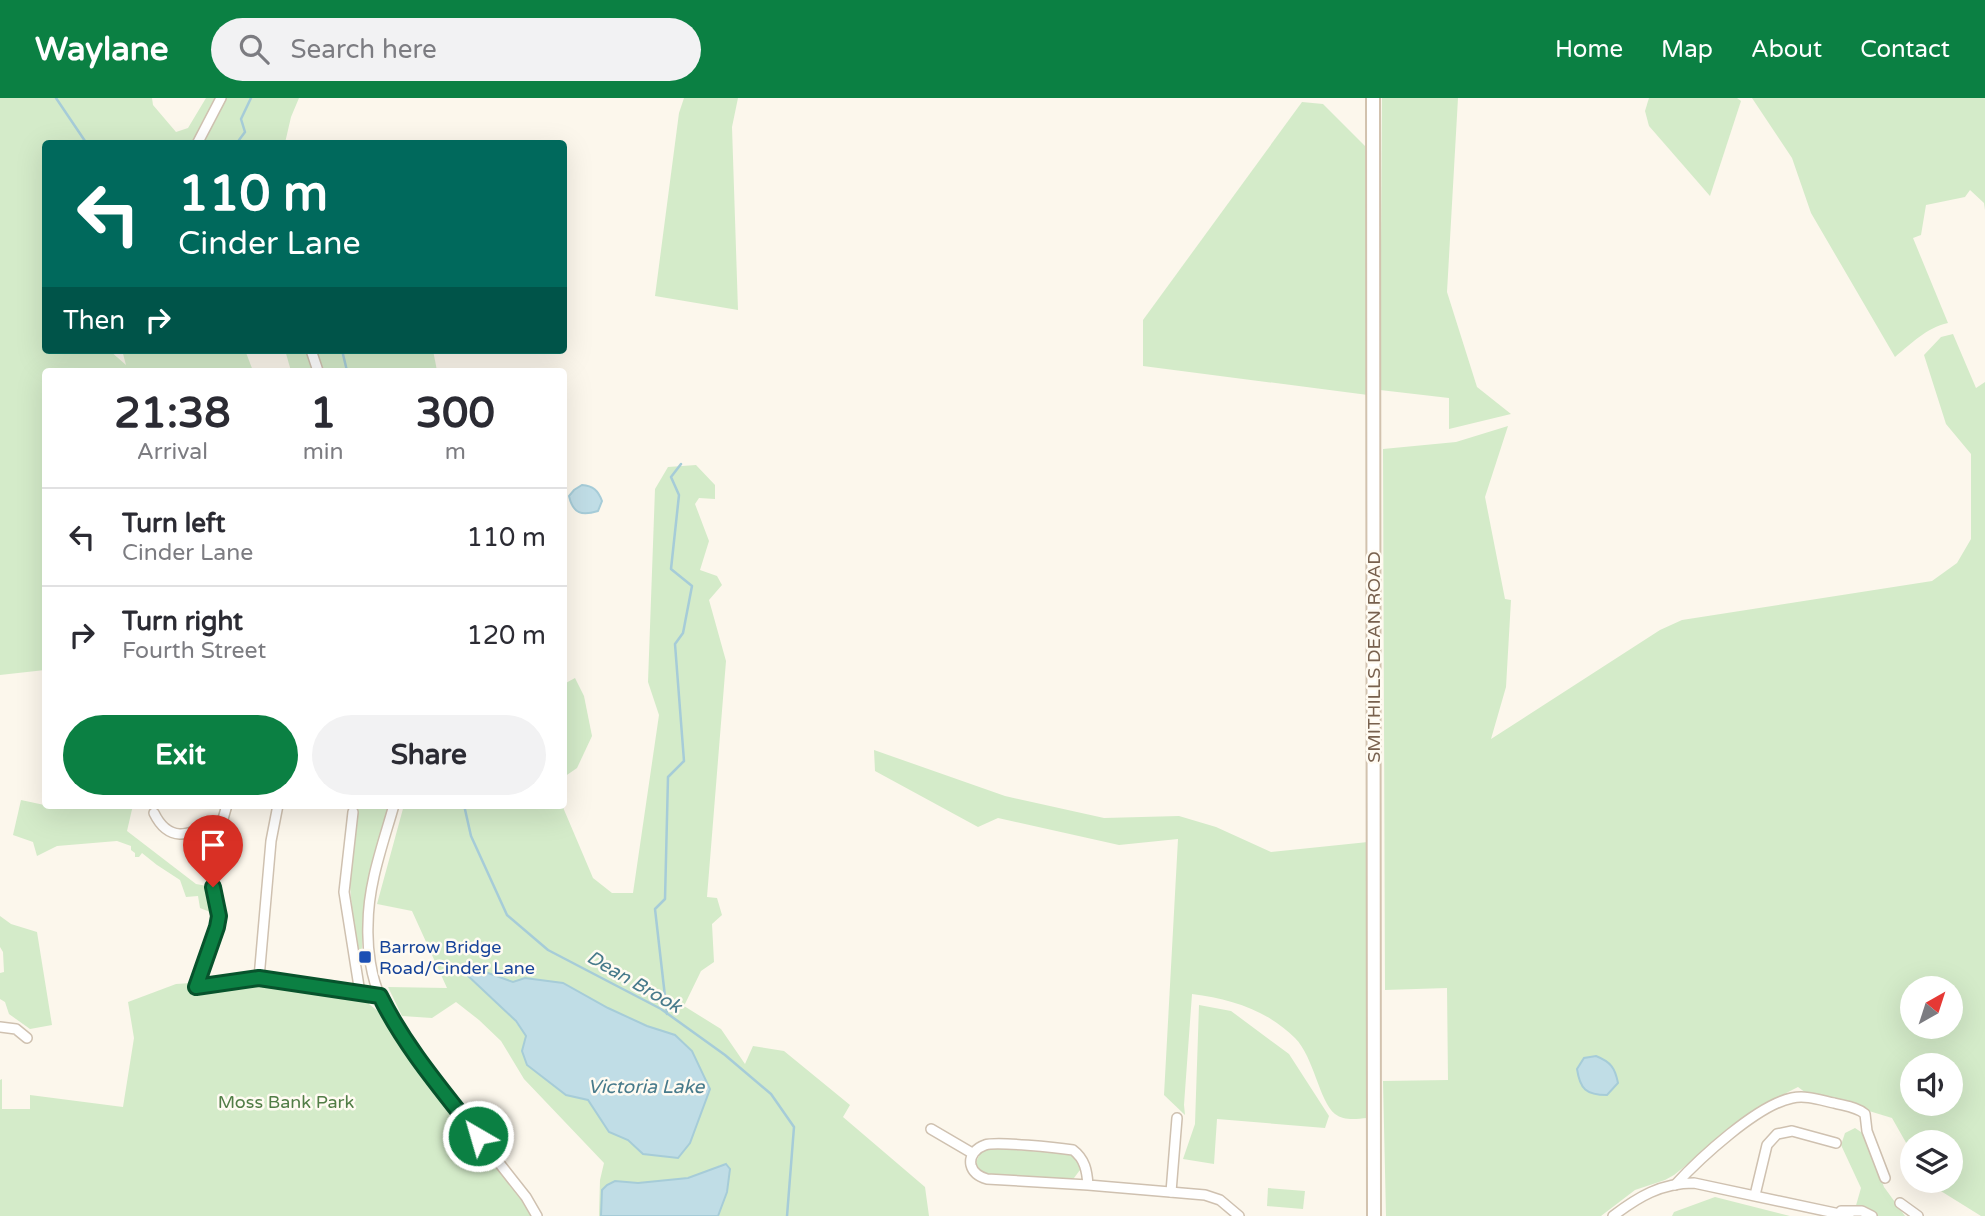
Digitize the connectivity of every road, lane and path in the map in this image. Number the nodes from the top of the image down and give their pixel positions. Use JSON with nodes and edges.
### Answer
{"nodes":[{"id":1,"x":221,"y":98,"type":"edge"},
{"id":2,"x":1373,"y":98,"type":"edge"},
{"id":3,"x":199,"y":140,"type":"edge"},
{"id":4,"x":226,"y":809,"type":"edge"},
{"id":5,"x":277,"y":809,"type":"edge"},
{"id":6,"x":393,"y":809,"type":"edge"},
{"id":7,"x":353,"y":812,"type":"dead end"},
{"id":8,"x":154,"y":813,"type":"dead end"},
{"id":9,"x":223,"y":820,"type":"junction"},
{"id":10,"x":259,"y":978,"type":"junction"},
{"id":11,"x":360,"y":993,"type":"junction"},
{"id":12,"x":380,"y":996,"type":"junction"},
{"id":13,"x":0,"y":1027,"type":"edge"},
{"id":14,"x":27,"y":1038,"type":"dead end"},
{"id":15,"x":1177,"y":1118,"type":"dead end"},
{"id":16,"x":932,"y":1129,"type":"dead end"},
{"id":17,"x":1836,"y":1143,"type":"dead end"},
{"id":18,"x":972,"y":1153,"type":"junction"},
{"id":19,"x":1885,"y":1178,"type":"dead end"},
{"id":20,"x":1088,"y":1185,"type":"junction"},
{"id":21,"x":1675,"y":1185,"type":"junction"},
{"id":22,"x":1171,"y":1192,"type":"junction"},
{"id":23,"x":1755,"y":1195,"type":"junction"},
{"id":24,"x":1900,"y":1203,"type":"dead end"},
{"id":25,"x":1833,"y":1212,"type":"junction"},
{"id":26,"x":537,"y":1216,"type":"edge"},
{"id":27,"x":1239,"y":1216,"type":"edge"},
{"id":28,"x":1374,"y":1216,"type":"edge"},
{"id":29,"x":1612,"y":1216,"type":"edge"},
{"id":30,"x":1849,"y":1216,"type":"edge"},
{"id":31,"x":1872,"y":1216,"type":"edge"},
{"id":32,"x":1918,"y":1216,"type":"edge"}],
"edges":[{"from":1,"to":3,"type":"street"},
{"from":2,"to":28,"type":"street","name":"SMITHILLS DEAN ROAD"},
{"from":4,"to":9,"type":"street"},
{"from":5,"to":10,"type":"street"},
{"from":6,"to":12,"type":"street"},
{"from":7,"to":11,"type":"street"},
{"from":8,"to":9,"type":"street"},
{"from":9,"to":10,"type":"street"},
{"from":10,"to":11,"type":"street"},
{"from":11,"to":12,"type":"street"},
{"from":12,"to":26,"type":"street"},
{"from":13,"to":14,"type":"street"},
{"from":15,"to":22,"type":"street"},
{"from":16,"to":18,"type":"street"},
{"from":17,"to":23,"type":"street"},
{"from":18,"to":20,"type":"street"},
{"from":18,"to":20,"type":"street"},
{"from":19,"to":21,"type":"street"},
{"from":20,"to":22,"type":"street"},
{"from":21,"to":23,"type":"street"},
{"from":21,"to":29,"type":"street"},
{"from":22,"to":27,"type":"street"},
{"from":23,"to":25,"type":"street"},
{"from":24,"to":32,"type":"street"},
{"from":25,"to":30,"type":"street"},
{"from":25,"to":31,"type":"street"}]}
